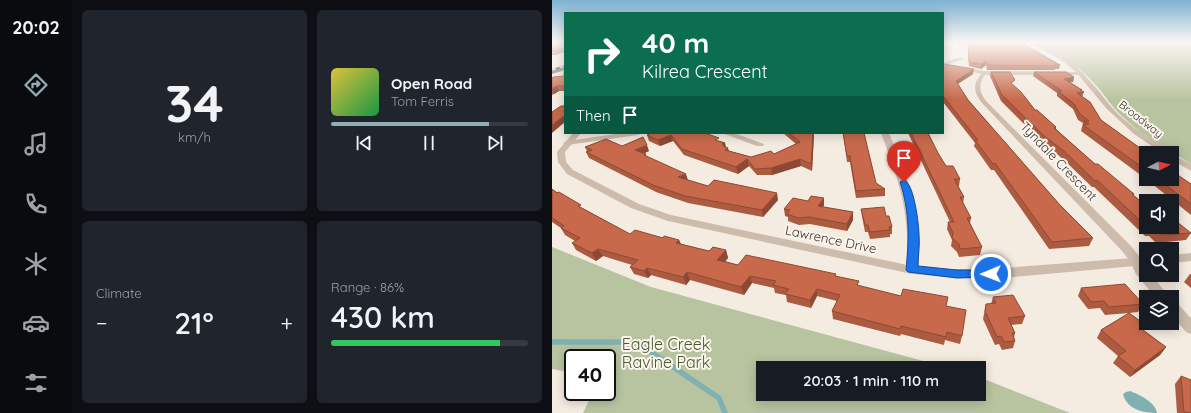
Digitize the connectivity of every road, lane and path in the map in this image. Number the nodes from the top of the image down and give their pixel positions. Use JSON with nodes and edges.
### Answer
{"nodes":[{"id":1,"x":1066,"y":61,"type":"edge"},
{"id":2,"x":564,"y":64,"type":"edge"},
{"id":3,"x":944,"y":64,"type":"edge"},
{"id":4,"x":552,"y":68,"type":"edge"},
{"id":5,"x":564,"y":68,"type":"edge"},
{"id":6,"x":552,"y":72,"type":"edge"},
{"id":7,"x":984,"y":73,"type":"junction"},
{"id":8,"x":1081,"y":73,"type":"junction"},
{"id":9,"x":576,"y":134,"type":"edge"},
{"id":10,"x":631,"y":134,"type":"edge"},
{"id":11,"x":729,"y":134,"type":"edge"},
{"id":12,"x":886,"y":134,"type":"edge"},
{"id":13,"x":567,"y":143,"type":"junction"},
{"id":14,"x":760,"y":144,"type":"dead end"},
{"id":15,"x":1157,"y":146,"type":"edge"},
{"id":16,"x":1179,"y":160,"type":"edge"},
{"id":17,"x":1191,"y":168,"type":"edge"},
{"id":18,"x":1191,"y":257,"type":"edge"},
{"id":19,"x":1179,"y":258,"type":"edge"},
{"id":20,"x":1139,"y":259,"type":"edge"},
{"id":21,"x":1139,"y":262,"type":"edge"},
{"id":22,"x":912,"y":270,"type":"junction"},
{"id":23,"x":1150,"y":282,"type":"edge"},
{"id":24,"x":1157,"y":290,"type":"edge"},
{"id":25,"x":1179,"y":315,"type":"edge"},
{"id":26,"x":1191,"y":328,"type":"edge"}],
"edges":[{"from":1,"to":8,"type":"street","name":"Broadway"},
{"from":2,"to":4,"type":"main road"},
{"from":3,"to":7,"type":"street"},
{"from":5,"to":6,"type":"main road"},
{"from":7,"to":8,"type":"street"},
{"from":7,"to":20,"type":"street","name":"Tyndale Crescent"},
{"from":8,"to":15,"type":"street","name":"Broadway"},
{"from":9,"to":13,"type":"street","name":"Lawrence Drive"},
{"from":10,"to":13,"type":"street"},
{"from":11,"to":14,"type":"street"},
{"from":12,"to":22,"type":"street"},
{"from":13,"to":22,"type":"street","name":"Lawrence Drive"},
{"from":16,"to":17,"type":"street"},
{"from":18,"to":19,"type":"street"},
{"from":21,"to":22,"type":"street","name":"Lawrence Drive"},
{"from":23,"to":24,"type":"street"},
{"from":25,"to":26,"type":"street"}]}
